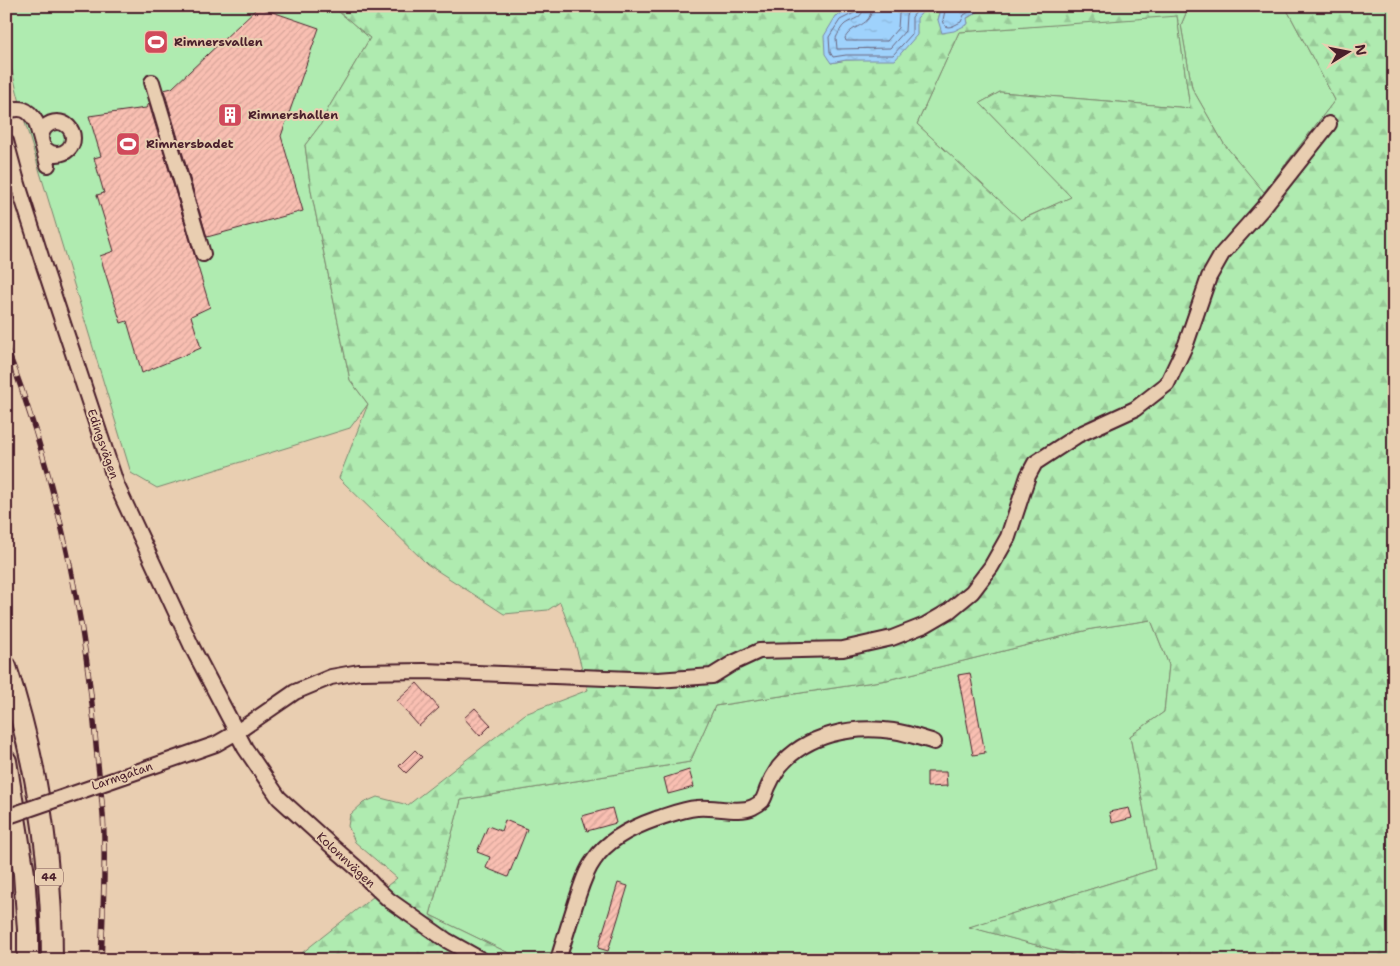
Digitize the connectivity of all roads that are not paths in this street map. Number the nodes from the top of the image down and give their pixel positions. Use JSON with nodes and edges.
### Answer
{"nodes":[{"id":1,"x":152,"y":82,"type":"dead end"},
{"id":2,"x":6,"y":111,"type":"edge"},
{"id":3,"x":1329,"y":124,"type":"dead end"},
{"id":4,"x":6,"y":141,"type":"edge"},
{"id":5,"x":48,"y":165,"type":"dead end"},
{"id":6,"x":203,"y":254,"type":"dead end"},
{"id":7,"x":6,"y":667,"type":"edge"},
{"id":8,"x":237,"y":732,"type":"junction"},
{"id":9,"x":934,"y":742,"type":"dead end"},
{"id":10,"x":6,"y":762,"type":"edge"},
{"id":11,"x":6,"y":817,"type":"edge"},
{"id":12,"x":28,"y":960,"type":"edge"},
{"id":13,"x":52,"y":960,"type":"edge"},
{"id":14,"x":482,"y":960,"type":"edge"},
{"id":15,"x":558,"y":960,"type":"edge"}],
"edges":[{"from":1,"to":6,"type":"street"},
{"from":2,"to":5,"type":"street"},
{"from":3,"to":8,"type":"street","name":"Larmgatan"},
{"from":4,"to":8,"type":"street","name":"Edingsvägen"},
{"from":7,"to":13,"type":"highway","number":"44"},
{"from":8,"to":11,"type":"street","name":"Larmgatan","bridge":true},
{"from":8,"to":14,"type":"street","name":"Kolonnvägen"},
{"from":9,"to":15,"type":"street"},
{"from":10,"to":12,"type":"highway","number":"44"}]}
